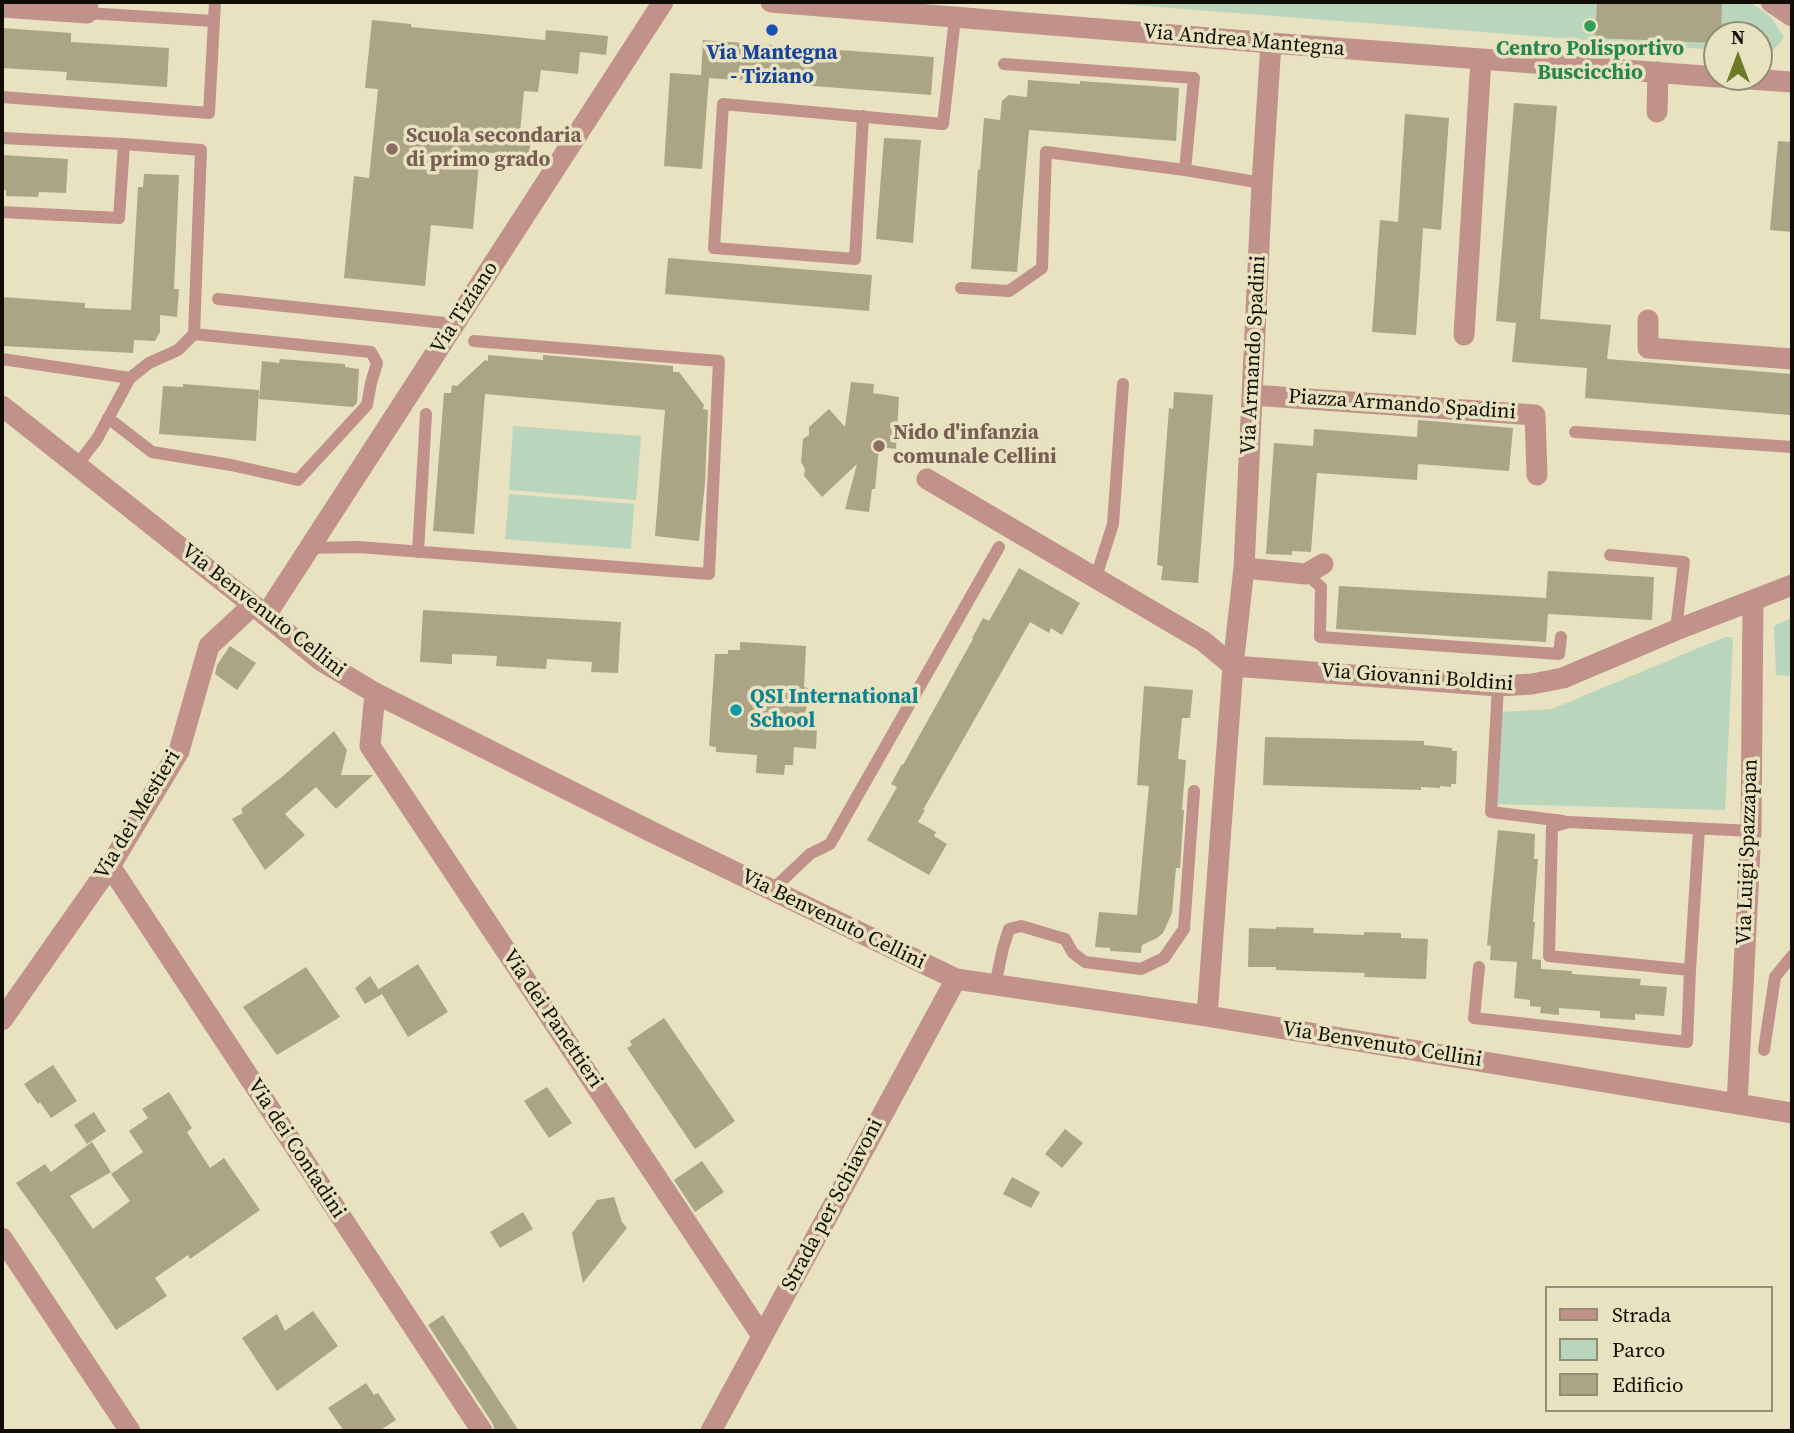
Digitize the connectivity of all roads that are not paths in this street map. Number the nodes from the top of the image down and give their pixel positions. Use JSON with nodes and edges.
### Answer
{"nodes":[{"id":1,"x":215,"y":2,"type":"edge"},
{"id":2,"x":663,"y":2,"type":"edge"},
{"id":3,"x":771,"y":2,"type":"edge"},
{"id":4,"x":1771,"y":2,"type":"edge"},
{"id":5,"x":2,"y":7,"type":"edge"},
{"id":6,"x":87,"y":7,"type":"edge"},
{"id":7,"x":1792,"y":16,"type":"edge"},
{"id":8,"x":955,"y":18,"type":"junction"},
{"id":9,"x":213,"y":22,"type":"junction"},
{"id":10,"x":1271,"y":43,"type":"junction"},
{"id":11,"x":1481,"y":60,"type":"junction"},
{"id":12,"x":1004,"y":64,"type":"dead end"},
{"id":13,"x":1658,"y":72,"type":"junction"},
{"id":14,"x":1703,"y":76,"type":"edge"},
{"id":15,"x":1773,"y":81,"type":"edge"},
{"id":16,"x":1792,"y":82,"type":"edge"},
{"id":17,"x":2,"y":97,"type":"edge"},
{"id":18,"x":1657,"y":112,"type":"dead end"},
{"id":19,"x":863,"y":117,"type":"junction"},
{"id":20,"x":2,"y":138,"type":"edge"},
{"id":21,"x":124,"y":144,"type":"junction"},
{"id":22,"x":1185,"y":170,"type":"junction"},
{"id":23,"x":1262,"y":183,"type":"junction"},
{"id":24,"x":2,"y":212,"type":"edge"},
{"id":25,"x":961,"y":288,"type":"dead end"},
{"id":26,"x":218,"y":299,"type":"dead end"},
{"id":27,"x":1648,"y":320,"type":"dead end"},
{"id":28,"x":455,"y":324,"type":"junction"},
{"id":29,"x":194,"y":334,"type":"junction"},
{"id":30,"x":1464,"y":335,"type":"dead end"},
{"id":31,"x":474,"y":341,"type":"dead end"},
{"id":32,"x":2,"y":359,"type":"edge"},
{"id":33,"x":1792,"y":359,"type":"edge"},
{"id":34,"x":130,"y":378,"type":"junction"},
{"id":35,"x":1123,"y":384,"type":"dead end"},
{"id":36,"x":1252,"y":395,"type":"junction"},
{"id":37,"x":2,"y":406,"type":"edge"},
{"id":38,"x":426,"y":414,"type":"dead end"},
{"id":39,"x":108,"y":418,"type":"junction"},
{"id":40,"x":1576,"y":432,"type":"dead end"},
{"id":41,"x":1792,"y":447,"type":"edge"},
{"id":42,"x":77,"y":465,"type":"junction"},
{"id":43,"x":1537,"y":475,"type":"dead end"},
{"id":44,"x":927,"y":479,"type":"dead end"},
{"id":45,"x":999,"y":547,"type":"dead end"},
{"id":46,"x":310,"y":548,"type":"junction"},
{"id":47,"x":418,"y":552,"type":"junction"},
{"id":48,"x":1610,"y":555,"type":"dead end"},
{"id":49,"x":1244,"y":568,"type":"junction"},
{"id":50,"x":1315,"y":569,"type":"joint"},
{"id":51,"x":1096,"y":577,"type":"junction"},
{"id":52,"x":1792,"y":585,"type":"edge"},
{"id":53,"x":1753,"y":600,"type":"junction"},
{"id":54,"x":260,"y":610,"type":"junction"},
{"id":55,"x":1676,"y":630,"type":"junction"},
{"id":56,"x":1561,"y":638,"type":"dead end"},
{"id":57,"x":1233,"y":666,"type":"junction"},
{"id":58,"x":1499,"y":686,"type":"junction"},
{"id":59,"x":375,"y":693,"type":"junction"},
{"id":60,"x":1194,"y":791,"type":"dead end"},
{"id":61,"x":1569,"y":822,"type":"junction"},
{"id":62,"x":1699,"y":829,"type":"junction"},
{"id":63,"x":1751,"y":831,"type":"junction"},
{"id":64,"x":110,"y":866,"type":"junction"},
{"id":65,"x":772,"y":890,"type":"junction"},
{"id":66,"x":1792,"y":957,"type":"edge"},
{"id":67,"x":1479,"y":967,"type":"dead end"},
{"id":68,"x":1690,"y":970,"type":"junction"},
{"id":69,"x":956,"y":979,"type":"junction"},
{"id":70,"x":995,"y":985,"type":"junction"},
{"id":71,"x":1207,"y":1016,"type":"junction"},
{"id":72,"x":2,"y":1020,"type":"edge"},
{"id":73,"x":1764,"y":1050,"type":"dead end"},
{"id":74,"x":1737,"y":1104,"type":"junction"},
{"id":75,"x":1792,"y":1113,"type":"edge"},
{"id":76,"x":2,"y":1238,"type":"edge"},
{"id":77,"x":762,"y":1336,"type":"junction"},
{"id":78,"x":130,"y":1431,"type":"edge"},
{"id":79,"x":482,"y":1431,"type":"edge"},
{"id":80,"x":711,"y":1431,"type":"edge"}],
"edges":[{"from":1,"to":9,"type":"lane"},
{"from":2,"to":28,"type":"street","name":"Via Tiziano"},
{"from":3,"to":8,"type":"street","name":"Via Andrea Mantegna"},
{"from":4,"to":7,"type":"street"},
{"from":5,"to":6,"type":"street"},
{"from":6,"to":9,"type":"lane"},
{"from":8,"to":10,"type":"street","name":"Via Andrea Mantegna"},
{"from":8,"to":19,"type":"lane"},
{"from":9,"to":17,"type":"lane"},
{"from":10,"to":11,"type":"street","name":"Via Andrea Mantegna"},
{"from":10,"to":23,"type":"street","name":"Via Armando Spadini"},
{"from":11,"to":13,"type":"street","name":"Via Andrea Mantegna"},
{"from":11,"to":30,"type":"street"},
{"from":12,"to":22,"type":"lane"},
{"from":13,"to":14,"type":"street","name":"Via Andrea Mantegna"},
{"from":13,"to":18,"type":"street"},
{"from":15,"to":16,"type":"street","name":"Via Andrea Mantegna"},
{"from":19,"to":19,"type":"lane"},
{"from":20,"to":21,"type":"lane"},
{"from":21,"to":24,"type":"lane"},
{"from":21,"to":29,"type":"lane"},
{"from":22,"to":23,"type":"lane"},
{"from":22,"to":25,"type":"lane"},
{"from":23,"to":36,"type":"street","name":"Via Armando Spadini"},
{"from":26,"to":28,"type":"lane"},
{"from":27,"to":33,"type":"street"},
{"from":28,"to":46,"type":"street","name":"Via Tiziano"},
{"from":29,"to":34,"type":"lane"},
{"from":29,"to":39,"type":"lane"},
{"from":31,"to":47,"type":"lane"},
{"from":32,"to":34,"type":"lane"},
{"from":34,"to":39,"type":"lane"},
{"from":35,"to":51,"type":"lane"},
{"from":36,"to":43,"type":"street","name":"Piazza Armando Spadini"},
{"from":36,"to":49,"type":"street","name":"Via Armando Spadini"},
{"from":37,"to":42,"type":"street","name":"Via Benvenuto Cellini"},
{"from":38,"to":47,"type":"lane"},
{"from":39,"to":42,"type":"lane"},
{"from":40,"to":41,"type":"lane"},
{"from":42,"to":54,"type":"street","name":"Via Benvenuto Cellini"},
{"from":44,"to":51,"type":"street"},
{"from":45,"to":65,"type":"lane"},
{"from":46,"to":47,"type":"lane"},
{"from":46,"to":54,"type":"street","name":"Via Tiziano"},
{"from":48,"to":55,"type":"lane"},
{"from":49,"to":50,"type":"street"},
{"from":49,"to":57,"type":"street","name":"Via Armando Spadini"},
{"from":50,"to":56,"type":"lane"},
{"from":51,"to":57,"type":"street"},
{"from":52,"to":53,"type":"street","name":"Via Giovanni Boldini"},
{"from":53,"to":55,"type":"street","name":"Via Giovanni Boldini"},
{"from":53,"to":63,"type":"street","name":"Via Luigi Spazzapan"},
{"from":54,"to":59,"type":"street","name":"Via Benvenuto Cellini"},
{"from":54,"to":64,"type":"street","name":"Via dei Mestieri"},
{"from":55,"to":58,"type":"street","name":"Via Giovanni Boldini"},
{"from":57,"to":58,"type":"street","name":"Via Giovanni Boldini"},
{"from":57,"to":71,"type":"street","name":"Via Armando Spadini"},
{"from":58,"to":61,"type":"lane"},
{"from":59,"to":65,"type":"street","name":"Via Benvenuto Cellini"},
{"from":59,"to":77,"type":"street","name":"Via dei Panettieri"},
{"from":60,"to":70,"type":"lane"},
{"from":61,"to":62,"type":"lane"},
{"from":61,"to":68,"type":"lane"},
{"from":62,"to":63,"type":"lane"},
{"from":62,"to":68,"type":"lane"},
{"from":63,"to":74,"type":"street","name":"Via Luigi Spazzapan"},
{"from":64,"to":72,"type":"street","name":"Via dei Mestieri"},
{"from":64,"to":79,"type":"street","name":"Via dei Contadini"},
{"from":65,"to":69,"type":"street","name":"Via Benvenuto Cellini"},
{"from":66,"to":73,"type":"lane"},
{"from":67,"to":68,"type":"lane"},
{"from":69,"to":70,"type":"street","name":"Via Benvenuto Cellini"},
{"from":69,"to":77,"type":"street","name":"Strada per Schiavoni"},
{"from":70,"to":71,"type":"street","name":"Via Benvenuto Cellini"},
{"from":71,"to":74,"type":"street","name":"Via Benvenuto Cellini"},
{"from":74,"to":75,"type":"street","name":"Via Benvenuto Cellini"},
{"from":76,"to":78,"type":"street"},
{"from":77,"to":80,"type":"street","name":"Strada per Schiavoni"}]}
